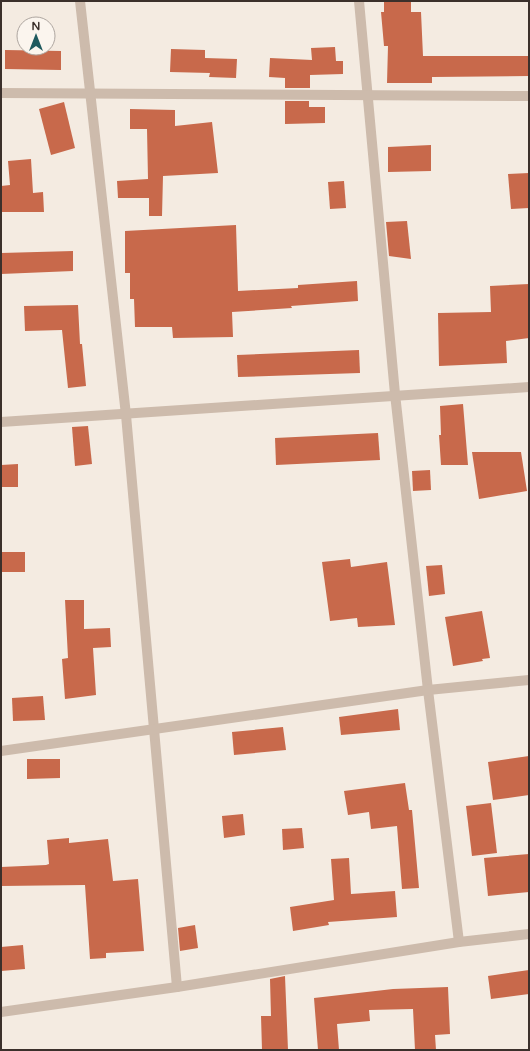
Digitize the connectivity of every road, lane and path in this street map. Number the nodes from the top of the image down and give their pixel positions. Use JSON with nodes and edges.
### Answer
{"nodes":[{"id":1,"x":80,"y":1,"type":"edge"},
{"id":2,"x":359,"y":1,"type":"edge"},
{"id":3,"x":1,"y":93,"type":"edge"},
{"id":4,"x":89,"y":94,"type":"junction"},
{"id":5,"x":368,"y":95,"type":"junction"},
{"id":6,"x":529,"y":96,"type":"edge"},
{"id":7,"x":529,"y":387,"type":"edge"},
{"id":8,"x":395,"y":394,"type":"junction"},
{"id":9,"x":126,"y":415,"type":"junction"},
{"id":10,"x":1,"y":422,"type":"edge"},
{"id":11,"x":529,"y":680,"type":"edge"},
{"id":12,"x":428,"y":690,"type":"junction"},
{"id":13,"x":154,"y":728,"type":"junction"},
{"id":14,"x":1,"y":751,"type":"edge"},
{"id":15,"x":529,"y":934,"type":"edge"},
{"id":16,"x":458,"y":942,"type":"junction"},
{"id":17,"x":177,"y":987,"type":"junction"},
{"id":18,"x":1,"y":1012,"type":"edge"}],
"edges":[{"from":1,"to":4,"type":"street"},
{"from":2,"to":5,"type":"street"},
{"from":3,"to":4,"type":"street"},
{"from":4,"to":5,"type":"street"},
{"from":4,"to":9,"type":"street"},
{"from":5,"to":6,"type":"street"},
{"from":5,"to":8,"type":"street"},
{"from":7,"to":8,"type":"street"},
{"from":8,"to":9,"type":"street"},
{"from":8,"to":12,"type":"street"},
{"from":9,"to":10,"type":"street"},
{"from":9,"to":13,"type":"street"},
{"from":11,"to":12,"type":"street"},
{"from":12,"to":13,"type":"street"},
{"from":12,"to":16,"type":"street"},
{"from":13,"to":14,"type":"street"},
{"from":13,"to":17,"type":"street"},
{"from":15,"to":16,"type":"street"},
{"from":16,"to":17,"type":"street"},
{"from":17,"to":18,"type":"street"}]}
